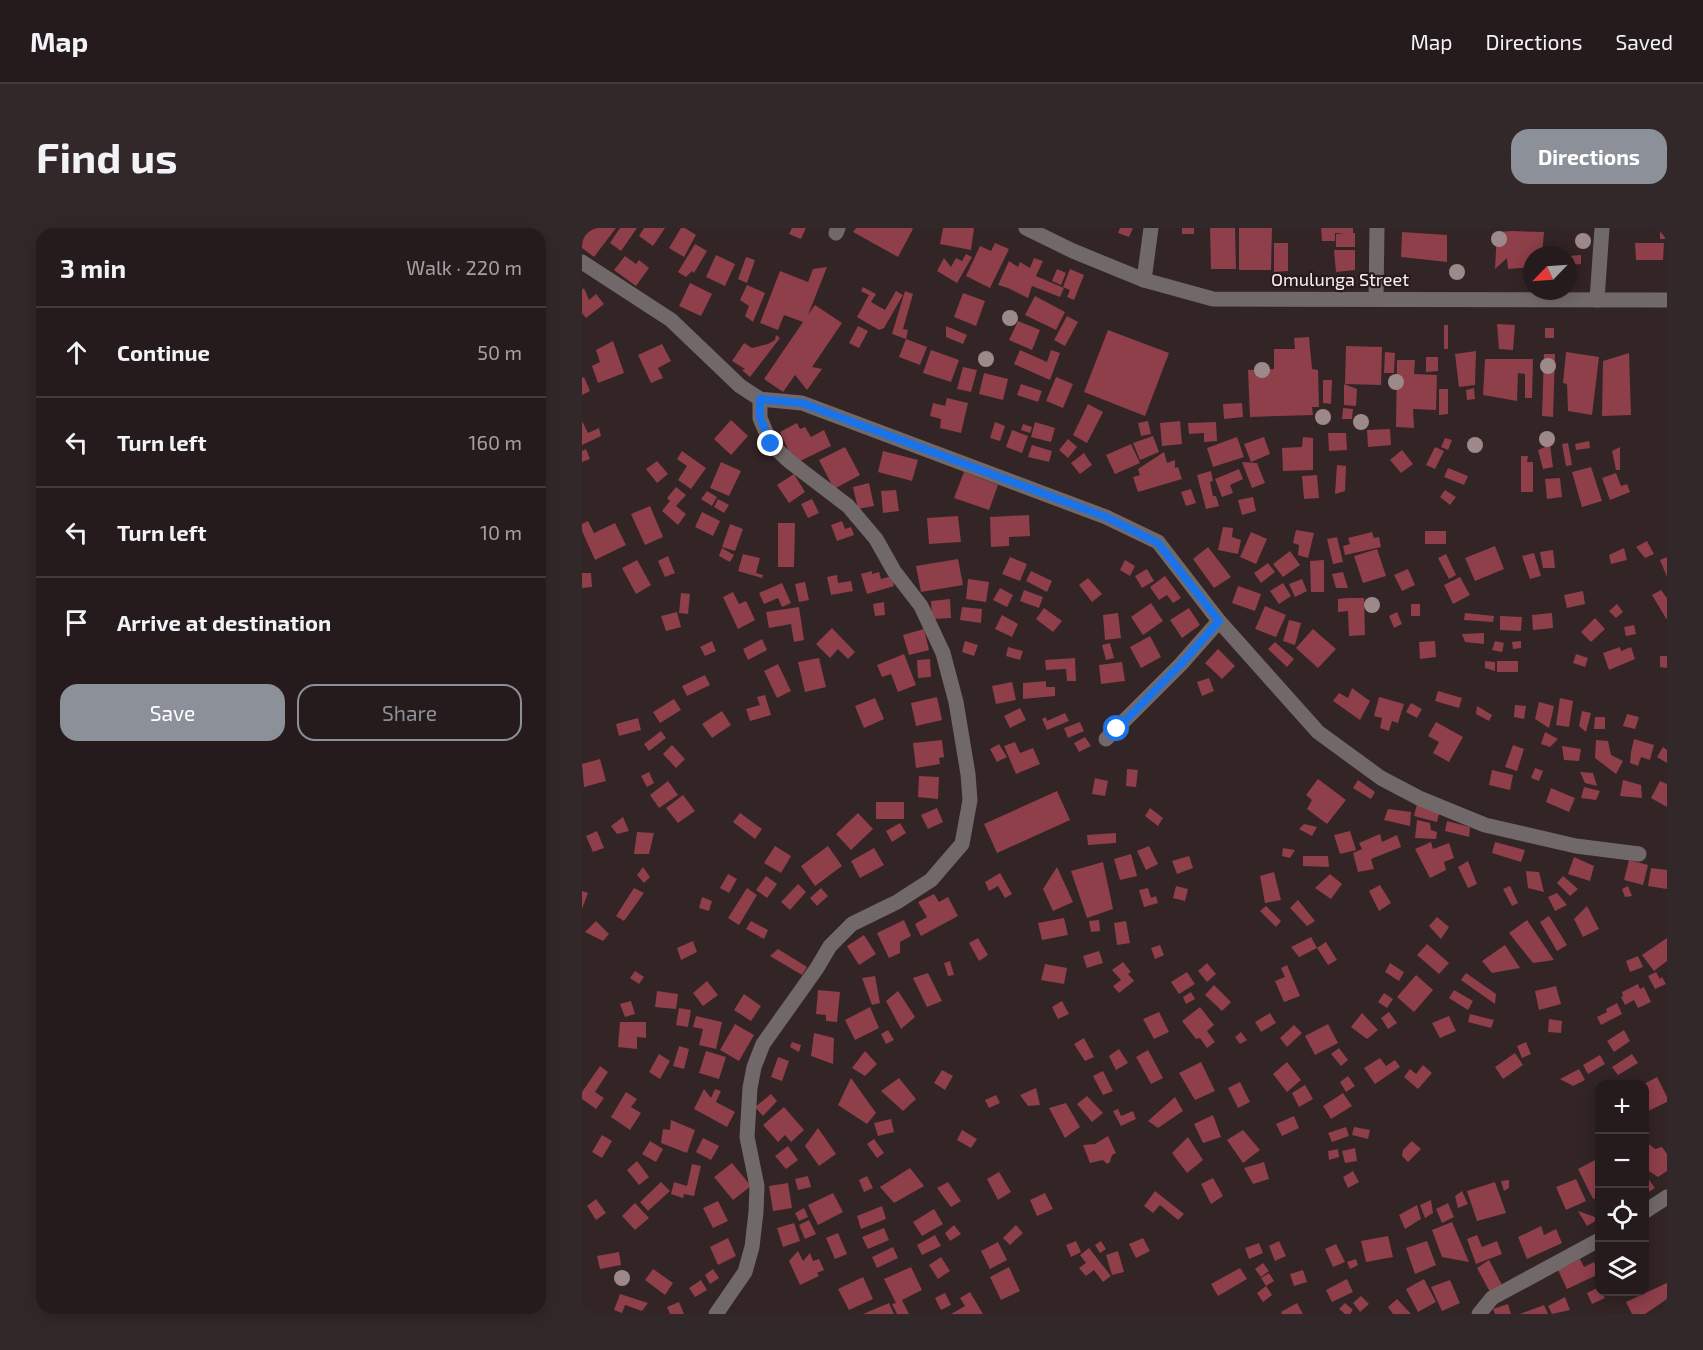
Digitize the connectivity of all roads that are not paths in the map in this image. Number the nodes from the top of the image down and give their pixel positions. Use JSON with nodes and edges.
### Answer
{"nodes":[{"id":1,"x":1026,"y":228,"type":"edge"},
{"id":2,"x":1151,"y":228,"type":"edge"},
{"id":3,"x":1377,"y":228,"type":"edge"},
{"id":4,"x":1602,"y":228,"type":"edge"},
{"id":5,"x":582,"y":262,"type":"edge"},
{"id":6,"x":1144,"y":280,"type":"junction"},
{"id":7,"x":1376,"y":299,"type":"junction"},
{"id":8,"x":1597,"y":300,"type":"junction"},
{"id":9,"x":1667,"y":300,"type":"edge"},
{"id":10,"x":760,"y":399,"type":"junction"},
{"id":11,"x":1219,"y":621,"type":"junction"},
{"id":12,"x":1106,"y":739,"type":"dead end"},
{"id":13,"x":1639,"y":854,"type":"dead end"},
{"id":14,"x":1667,"y":1197,"type":"edge"},
{"id":15,"x":1649,"y":1209,"type":"edge"},
{"id":16,"x":1595,"y":1242,"type":"edge"},
{"id":17,"x":716,"y":1314,"type":"edge"},
{"id":18,"x":1479,"y":1314,"type":"edge"}],
"edges":[{"from":1,"to":6,"type":"street","name":"Omulunga Street"},
{"from":2,"to":6,"type":"street"},
{"from":3,"to":7,"type":"street"},
{"from":4,"to":8,"type":"street"},
{"from":5,"to":10,"type":"street"},
{"from":6,"to":7,"type":"street","name":"Omulunga Street"},
{"from":7,"to":8,"type":"street","name":"Omulunga Street"},
{"from":8,"to":9,"type":"street","name":"Omulunga Street"},
{"from":10,"to":11,"type":"street"},
{"from":10,"to":17,"type":"street"},
{"from":11,"to":12,"type":"street"},
{"from":11,"to":13,"type":"street"},
{"from":14,"to":15,"type":"street"},
{"from":16,"to":18,"type":"street"}]}
